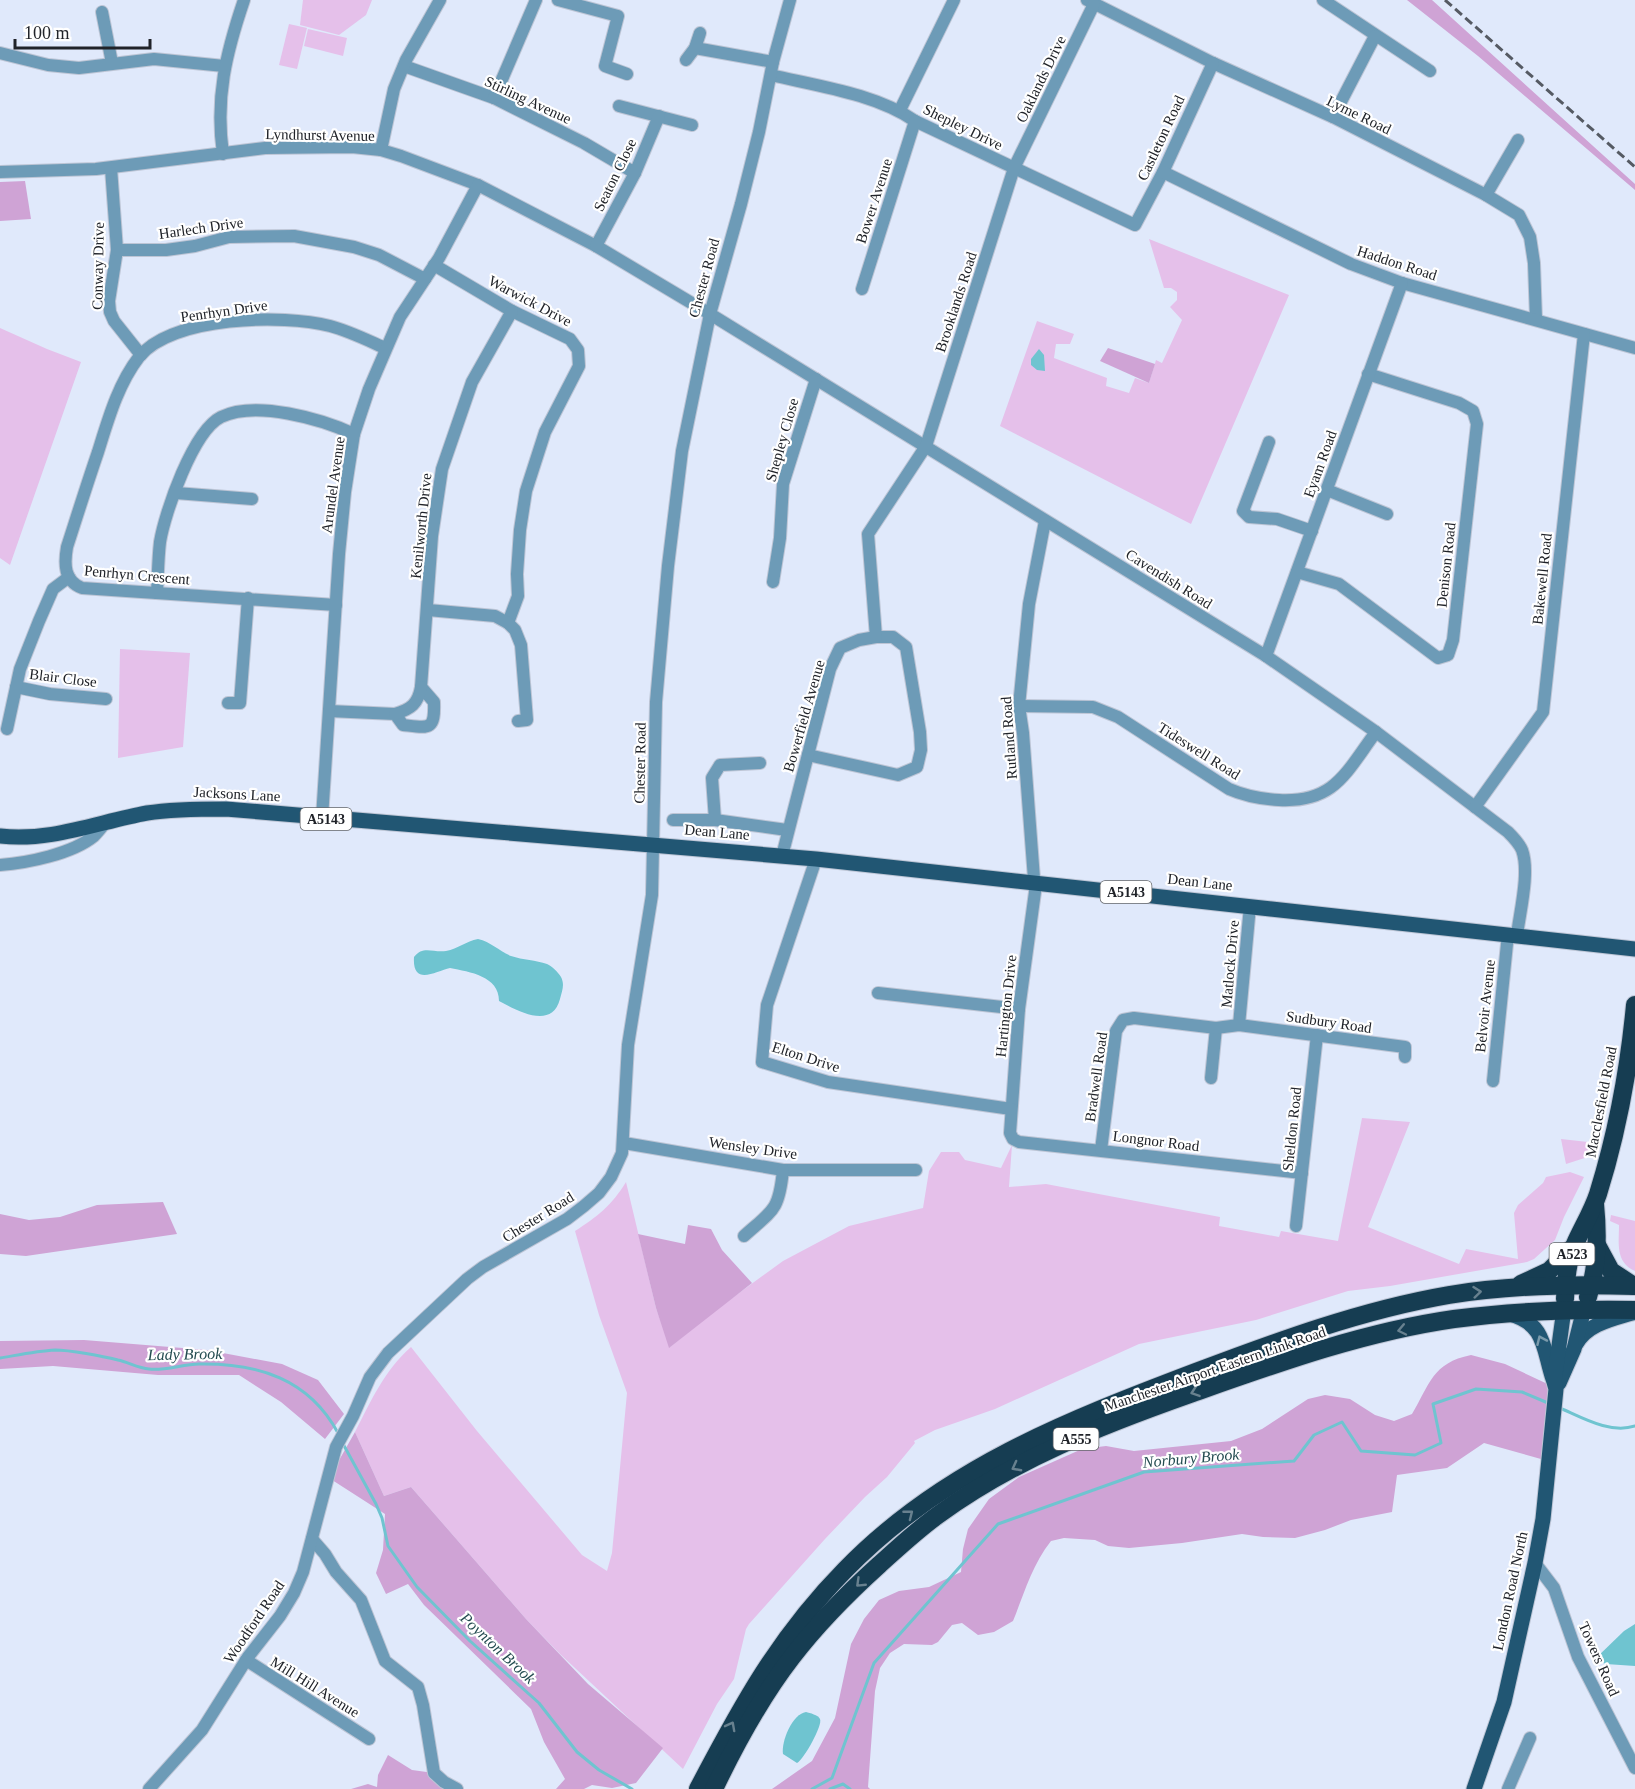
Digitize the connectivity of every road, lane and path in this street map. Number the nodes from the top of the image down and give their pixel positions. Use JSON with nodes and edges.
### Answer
{"nodes":[{"id":1,"x":244,"y":0,"type":"edge"},
{"id":2,"x":440,"y":0,"type":"edge"},
{"id":3,"x":537,"y":0,"type":"edge"},
{"id":4,"x":558,"y":0,"type":"edge"},
{"id":5,"x":790,"y":0,"type":"edge"},
{"id":6,"x":954,"y":0,"type":"edge"},
{"id":7,"x":1323,"y":0,"type":"edge"},
{"id":8,"x":1090,"y":2,"type":"edge"},
{"id":9,"x":102,"y":12,"type":"dead end"},
{"id":10,"x":700,"y":33,"type":"dead end"},
{"id":11,"x":1375,"y":36,"type":"junction"},
{"id":12,"x":695,"y":48,"type":"junction"},
{"id":13,"x":0,"y":53,"type":"edge"},
{"id":14,"x":686,"y":60,"type":"dead end"},
{"id":15,"x":773,"y":62,"type":"junction"},
{"id":16,"x":112,"y":63,"type":"junction"},
{"id":17,"x":1213,"y":63,"type":"junction"},
{"id":18,"x":224,"y":66,"type":"junction"},
{"id":19,"x":404,"y":66,"type":"junction"},
{"id":20,"x":1430,"y":71,"type":"dead end"},
{"id":21,"x":627,"y":74,"type":"dead end"},
{"id":22,"x":771,"y":75,"type":"junction"},
{"id":23,"x":494,"y":98,"type":"junction"},
{"id":24,"x":619,"y":106,"type":"dead end"},
{"id":25,"x":900,"y":110,"type":"junction"},
{"id":26,"x":658,"y":116,"type":"junction"},
{"id":27,"x":1333,"y":117,"type":"junction"},
{"id":28,"x":915,"y":121,"type":"junction"},
{"id":29,"x":692,"y":125,"type":"dead end"},
{"id":30,"x":1518,"y":140,"type":"dead end"},
{"id":31,"x":381,"y":150,"type":"junction"},
{"id":32,"x":223,"y":154,"type":"junction"},
{"id":33,"x":111,"y":168,"type":"junction"},
{"id":34,"x":1014,"y":168,"type":"junction"},
{"id":35,"x":0,"y":172,"type":"edge"},
{"id":36,"x":1163,"y":172,"type":"junction"},
{"id":37,"x":635,"y":173,"type":"junction"},
{"id":38,"x":478,"y":186,"type":"junction"},
{"id":39,"x":1486,"y":195,"type":"junction"},
{"id":40,"x":1135,"y":225,"type":"joint"},
{"id":41,"x":596,"y":246,"type":"junction"},
{"id":42,"x":117,"y":250,"type":"junction"},
{"id":43,"x":434,"y":265,"type":"junction"},
{"id":44,"x":425,"y":279,"type":"junction"},
{"id":45,"x":1402,"y":283,"type":"junction"},
{"id":46,"x":862,"y":289,"type":"dead end"},
{"id":47,"x":512,"y":311,"type":"junction"},
{"id":48,"x":710,"y":314,"type":"junction"},
{"id":49,"x":1536,"y":319,"type":"junction"},
{"id":50,"x":1584,"y":334,"type":"junction"},
{"id":51,"x":385,"y":348,"type":"junction"},
{"id":52,"x":1635,"y":348,"type":"edge"},
{"id":53,"x":141,"y":355,"type":"junction"},
{"id":54,"x":1368,"y":374,"type":"junction"},
{"id":55,"x":816,"y":379,"type":"junction"},
{"id":56,"x":354,"y":434,"type":"junction"},
{"id":57,"x":1269,"y":442,"type":"dead end"},
{"id":58,"x":926,"y":446,"type":"junction"},
{"id":59,"x":1327,"y":490,"type":"junction"},
{"id":60,"x":176,"y":493,"type":"junction"},
{"id":61,"x":252,"y":499,"type":"dead end"},
{"id":62,"x":1387,"y":514,"type":"dead end"},
{"id":63,"x":1045,"y":521,"type":"junction"},
{"id":64,"x":1312,"y":531,"type":"junction"},
{"id":65,"x":1297,"y":572,"type":"junction"},
{"id":66,"x":69,"y":577,"type":"junction"},
{"id":67,"x":773,"y":582,"type":"dead end"},
{"id":68,"x":157,"y":593,"type":"junction"},
{"id":69,"x":248,"y":598,"type":"junction"},
{"id":70,"x":336,"y":605,"type":"junction"},
{"id":71,"x":428,"y":610,"type":"junction"},
{"id":72,"x":508,"y":623,"type":"junction"},
{"id":73,"x":876,"y":637,"type":"junction"},
{"id":74,"x":1266,"y":656,"type":"junction"},
{"id":75,"x":16,"y":687,"type":"junction"},
{"id":76,"x":421,"y":687,"type":"junction"},
{"id":77,"x":106,"y":699,"type":"dead end"},
{"id":78,"x":228,"y":703,"type":"dead end"},
{"id":79,"x":1019,"y":706,"type":"junction"},
{"id":80,"x":329,"y":711,"type":"junction"},
{"id":81,"x":395,"y":714,"type":"junction"},
{"id":82,"x":527,"y":721,"type":"dead end"},
{"id":83,"x":7,"y":729,"type":"dead end"},
{"id":84,"x":1376,"y":732,"type":"junction"},
{"id":85,"x":808,"y":755,"type":"junction"},
{"id":86,"x":760,"y":763,"type":"dead end"},
{"id":87,"x":1475,"y":807,"type":"junction"},
{"id":88,"x":322,"y":818,"type":"junction"},
{"id":89,"x":673,"y":820,"type":"dead end"},
{"id":90,"x":715,"y":820,"type":"junction"},
{"id":91,"x":106,"y":822,"type":"junction"},
{"id":92,"x":787,"y":830,"type":"junction"},
{"id":93,"x":0,"y":837,"type":"edge"},
{"id":94,"x":654,"y":844,"type":"junction"},
{"id":95,"x":782,"y":856,"type":"junction"},
{"id":96,"x":816,"y":858,"type":"junction"},
{"id":97,"x":0,"y":865,"type":"edge"},
{"id":98,"x":1035,"y":882,"type":"junction"},
{"id":99,"x":1250,"y":906,"type":"junction"},
{"id":100,"x":1513,"y":934,"type":"junction"},
{"id":101,"x":1635,"y":949,"type":"edge"},
{"id":102,"x":878,"y":993,"type":"dead end"},
{"id":103,"x":1635,"y":1005,"type":"edge"},
{"id":104,"x":1019,"y":1010,"type":"junction"},
{"id":105,"x":1239,"y":1025,"type":"junction"},
{"id":106,"x":1216,"y":1028,"type":"junction"},
{"id":107,"x":1317,"y":1035,"type":"junction"},
{"id":108,"x":1405,"y":1057,"type":"dead end"},
{"id":109,"x":1211,"y":1078,"type":"dead end"},
{"id":110,"x":1493,"y":1081,"type":"dead end"},
{"id":111,"x":1628,"y":1095,"type":"edge"},
{"id":112,"x":1011,"y":1109,"type":"junction"},
{"id":113,"x":1010,"y":1134,"type":"joint"},
{"id":114,"x":624,"y":1143,"type":"junction"},
{"id":115,"x":1101,"y":1150,"type":"junction"},
{"id":116,"x":783,"y":1170,"type":"junction"},
{"id":117,"x":916,"y":1170,"type":"dead end"},
{"id":118,"x":1302,"y":1173,"type":"junction"},
{"id":119,"x":1595,"y":1208,"type":"junction"},
{"id":120,"x":1296,"y":1226,"type":"dead end"},
{"id":121,"x":744,"y":1236,"type":"dead end"},
{"id":122,"x":1597,"y":1244,"type":"junction"},
{"id":123,"x":1574,"y":1247,"type":"junction"},
{"id":124,"x":1635,"y":1286,"type":"edge"},
{"id":125,"x":1508,"y":1289,"type":"junction"},
{"id":126,"x":1576,"y":1297,"type":"junction"},
{"id":127,"x":1635,"y":1299,"type":"edge"},
{"id":128,"x":1635,"y":1311,"type":"edge"},
{"id":129,"x":1509,"y":1314,"type":"junction"},
{"id":130,"x":1368,"y":1315,"type":"junction"},
{"id":131,"x":1574,"y":1349,"type":"junction"},
{"id":132,"x":1555,"y":1389,"type":"junction"},
{"id":133,"x":353,"y":1416,"type":"joint"},
{"id":134,"x":312,"y":1539,"type":"junction"},
{"id":135,"x":1535,"y":1563,"type":"junction"},
{"id":136,"x":246,"y":1660,"type":"junction"},
{"id":137,"x":1530,"y":1738,"type":"dead end"},
{"id":138,"x":369,"y":1739,"type":"dead end"},
{"id":139,"x":1635,"y":1768,"type":"edge"},
{"id":140,"x":708,"y":1784,"type":"edge"},
{"id":141,"x":149,"y":1789,"type":"edge"},
{"id":142,"x":457,"y":1789,"type":"edge"},
{"id":143,"x":1474,"y":1789,"type":"edge"},
{"id":144,"x":1508,"y":1789,"type":"edge"}],
"edges":[{"from":1,"to":18,"type":"street"},
{"from":2,"to":19,"type":"street"},
{"from":3,"to":23,"type":"street"},
{"from":4,"to":21,"type":"street"},
{"from":5,"to":15,"type":"street","name":"Chester Road"},
{"from":6,"to":25,"type":"street"},
{"from":7,"to":11,"type":"street"},
{"from":8,"to":17,"type":"street","name":"Lyme Road"},
{"from":8,"to":34,"type":"street","name":"Oaklands Drive"},
{"from":9,"to":16,"type":"street"},
{"from":10,"to":12,"type":"street"},
{"from":11,"to":20,"type":"street"},
{"from":11,"to":27,"type":"street"},
{"from":12,"to":14,"type":"street"},
{"from":12,"to":15,"type":"street"},
{"from":13,"to":16,"type":"street"},
{"from":15,"to":22,"type":"street","name":"Chester Road"},
{"from":16,"to":18,"type":"street"},
{"from":17,"to":27,"type":"street","name":"Lyme Road"},
{"from":17,"to":36,"type":"street","name":"Castleton Road"},
{"from":18,"to":32,"type":"street"},
{"from":19,"to":23,"type":"street","name":"Stirling Avenue"},
{"from":19,"to":31,"type":"street"},
{"from":22,"to":25,"type":"street","name":"Shepley Drive"},
{"from":22,"to":48,"type":"street","name":"Chester Road"},
{"from":23,"to":37,"type":"street","name":"Stirling Avenue"},
{"from":24,"to":26,"type":"street"},
{"from":25,"to":28,"type":"street","name":"Shepley Drive"},
{"from":26,"to":29,"type":"street"},
{"from":26,"to":37,"type":"street","name":"Seaton Close"},
{"from":27,"to":39,"type":"street","name":"Lyme Road"},
{"from":28,"to":34,"type":"street","name":"Shepley Drive"},
{"from":28,"to":46,"type":"street","name":"Bower Avenue"},
{"from":30,"to":39,"type":"street"},
{"from":31,"to":32,"type":"street","name":"Lyndhurst Avenue"},
{"from":31,"to":38,"type":"street","name":"Lyndhurst Avenue"},
{"from":32,"to":33,"type":"street","name":"Lyndhurst Avenue"},
{"from":33,"to":35,"type":"street","name":"Lyndhurst Avenue"},
{"from":33,"to":42,"type":"street","name":"Conway Drive"},
{"from":34,"to":40,"type":"street","name":"Shepley Drive"},
{"from":34,"to":58,"type":"street","name":"Brooklands Road"},
{"from":36,"to":40,"type":"street","name":"Castleton Road"},
{"from":36,"to":45,"type":"street","name":"Haddon Road"},
{"from":37,"to":41,"type":"street","name":"Seaton Close"},
{"from":38,"to":41,"type":"street","name":"Lyndhurst Avenue"},
{"from":38,"to":43,"type":"street","name":"Arundel Avenue"},
{"from":39,"to":49,"type":"street","name":"Lyme Road"},
{"from":41,"to":48,"type":"street","name":"Lyndhurst Avenue"},
{"from":42,"to":44,"type":"street","name":"Harlech Drive"},
{"from":42,"to":53,"type":"street","name":"Conway Drive"},
{"from":43,"to":44,"type":"street","name":"Arundel Avenue"},
{"from":43,"to":47,"type":"street","name":"Warwick Drive"},
{"from":44,"to":51,"type":"street","name":"Arundel Avenue"},
{"from":45,"to":49,"type":"street","name":"Haddon Road"},
{"from":45,"to":54,"type":"street","name":"Eyam Road"},
{"from":47,"to":71,"type":"street","name":"Kenilworth Drive"},
{"from":47,"to":72,"type":"street","name":"Warwick Drive"},
{"from":48,"to":55,"type":"street","name":"Cavendish Road"},
{"from":48,"to":94,"type":"street","name":"Chester Road"},
{"from":49,"to":50,"type":"street","name":"Haddon Road"},
{"from":50,"to":52,"type":"street","name":"Haddon Road"},
{"from":50,"to":87,"type":"street","name":"Bakewell Road"},
{"from":51,"to":53,"type":"street","name":"Penrhyn Drive"},
{"from":51,"to":56,"type":"street","name":"Arundel Avenue"},
{"from":53,"to":66,"type":"street","name":"Penrhyn Crescent"},
{"from":54,"to":59,"type":"street","name":"Eyam Road"},
{"from":54,"to":65,"type":"street","name":"Denison Road"},
{"from":55,"to":58,"type":"street","name":"Cavendish Road"},
{"from":55,"to":67,"type":"street","name":"Shepley Close"},
{"from":56,"to":60,"type":"street"},
{"from":56,"to":70,"type":"street","name":"Arundel Avenue"},
{"from":57,"to":64,"type":"street"},
{"from":58,"to":63,"type":"street","name":"Cavendish Road"},
{"from":58,"to":73,"type":"street"},
{"from":59,"to":62,"type":"street"},
{"from":59,"to":64,"type":"street","name":"Eyam Road"},
{"from":60,"to":61,"type":"street"},
{"from":60,"to":68,"type":"street"},
{"from":63,"to":74,"type":"street","name":"Cavendish Road"},
{"from":63,"to":79,"type":"street","name":"Rutland Road"},
{"from":64,"to":65,"type":"street","name":"Eyam Road"},
{"from":65,"to":74,"type":"street","name":"Eyam Road"},
{"from":66,"to":68,"type":"street","name":"Penrhyn Crescent"},
{"from":66,"to":75,"type":"street"},
{"from":68,"to":69,"type":"street","name":"Penrhyn Crescent"},
{"from":69,"to":70,"type":"street","name":"Penrhyn Crescent"},
{"from":69,"to":78,"type":"street"},
{"from":70,"to":80,"type":"street","name":"Arundel Avenue"},
{"from":71,"to":72,"type":"street"},
{"from":71,"to":76,"type":"street","name":"Kenilworth Drive"},
{"from":72,"to":82,"type":"street"},
{"from":73,"to":85,"type":"street","name":"Bowerfield Avenue"},
{"from":73,"to":85,"type":"street"},
{"from":74,"to":84,"type":"street","name":"Cavendish Road"},
{"from":75,"to":77,"type":"street","name":"Blair Close"},
{"from":75,"to":83,"type":"street"},
{"from":76,"to":81,"type":"street","name":"Kenilworth Drive"},
{"from":76,"to":81,"type":"street"},
{"from":79,"to":84,"type":"street","name":"Tideswell Road"},
{"from":79,"to":98,"type":"street","name":"Rutland Road"},
{"from":80,"to":81,"type":"street"},
{"from":80,"to":88,"type":"street","name":"Arundel Avenue"},
{"from":84,"to":87,"type":"street","name":"Cavendish Road"},
{"from":85,"to":92,"type":"street","name":"Bowerfield Avenue"},
{"from":86,"to":90,"type":"street"},
{"from":87,"to":100,"type":"street","name":"Cavendish Road"},
{"from":88,"to":91,"type":"main road","name":"Jacksons Lane","number":"A5143"},
{"from":88,"to":94,"type":"main road","name":"Jacksons Lane","number":"A5143"},
{"from":89,"to":90,"type":"street"},
{"from":90,"to":92,"type":"street"},
{"from":91,"to":93,"type":"main road","name":"Jacksons Lane","number":"A5143"},
{"from":91,"to":97,"type":"street"},
{"from":92,"to":95,"type":"street","name":"Bowerfield Avenue"},
{"from":94,"to":95,"type":"main road","name":"Dean Lane","number":"A5143"},
{"from":94,"to":114,"type":"street","name":"Chester Road"},
{"from":95,"to":96,"type":"main road","name":"Dean Lane","number":"A5143"},
{"from":96,"to":98,"type":"main road","name":"Dean Lane","number":"A5143"},
{"from":96,"to":112,"type":"street","name":"Elton Drive"},
{"from":98,"to":99,"type":"main road","name":"Dean Lane","number":"A5143"},
{"from":98,"to":104,"type":"street","name":"Hartington Drive"},
{"from":99,"to":100,"type":"main road","name":"Dean Lane","number":"A5143"},
{"from":99,"to":105,"type":"street","name":"Matlock Drive"},
{"from":100,"to":101,"type":"main road","name":"Dean Lane","number":"A5143"},
{"from":100,"to":110,"type":"street","name":"Belvoir Avenue"},
{"from":102,"to":104,"type":"street"},
{"from":103,"to":111,"type":"highway","name":"Macclesfield Road","number":"A523"},
{"from":104,"to":112,"type":"street","name":"Hartington Drive"},
{"from":105,"to":106,"type":"street","name":"Bradwell Road"},
{"from":105,"to":107,"type":"street","name":"Sudbury Road"},
{"from":106,"to":109,"type":"street"},
{"from":106,"to":115,"type":"street","name":"Bradwell Road"},
{"from":107,"to":108,"type":"street","name":"Sudbury Road"},
{"from":107,"to":118,"type":"street","name":"Sheldon Road"},
{"from":111,"to":119,"type":"highway","name":"Macclesfield Road","number":"A523"},
{"from":112,"to":113,"type":"street","name":"Hartington Drive"},
{"from":113,"to":115,"type":"street","name":"Longnor Road"},
{"from":114,"to":116,"type":"street","name":"Wensley Drive"},
{"from":114,"to":133,"type":"street","name":"Chester Road"},
{"from":115,"to":118,"type":"street","name":"Longnor Road"},
{"from":116,"to":117,"type":"street","name":"Wensley Drive"},
{"from":116,"to":121,"type":"street"},
{"from":118,"to":120,"type":"street","name":"Sheldon Road"},
{"from":119,"to":122,"type":"highway","name":"Macclesfield Road","number":"A523"},
{"from":119,"to":123,"type":"highway","name":"Macclesfield Road","number":"A523"},
{"from":119,"to":126,"type":"highway"},
{"from":122,"to":124,"type":"highway"},
{"from":122,"to":126,"type":"highway","name":"Macclesfield Road","number":"A523"},
{"from":123,"to":125,"type":"highway"},
{"from":123,"to":126,"type":"highway","name":"Macclesfield Road","number":"A523"},
{"from":124,"to":126,"type":"highway","name":"Manchester Airport Eastern Link Road","number":"A555"},
{"from":125,"to":126,"type":"highway","number":"A555"},
{"from":130,"to":125,"type":"highway","name":"Manchester Airport Eastern Link Road","number":"A555","one_way":true},
{"from":126,"to":127,"type":"highway"},
{"from":126,"to":128,"type":"highway","number":"A555"},
{"from":126,"to":129,"type":"highway","name":"Manchester Airport Eastern Link Road","number":"A555"},
{"from":126,"to":130,"type":"highway"},
{"from":126,"to":131,"type":"main road","name":"Macclesfield Road"},
{"from":126,"to":132,"type":"main road","name":"Macclesfield Road"},
{"from":128,"to":131,"type":"main road"},
{"from":132,"to":129,"type":"main road","one_way":true},
{"from":129,"to":140,"type":"highway","name":"Manchester Airport Eastern Link Road","number":"A555","one_way":true},
{"from":140,"to":130,"type":"highway","name":"Manchester Airport Eastern Link Road","number":"A555","one_way":true},
{"from":131,"to":132,"type":"main road","name":"Macclesfield Road"},
{"from":132,"to":135,"type":"main road","name":"London Road North"},
{"from":133,"to":134,"type":"street","name":"Woodford Road"},
{"from":134,"to":136,"type":"street","name":"Woodford Road"},
{"from":134,"to":142,"type":"street"},
{"from":135,"to":139,"type":"street","name":"Towers Road"},
{"from":135,"to":143,"type":"main road","name":"London Road North"},
{"from":136,"to":138,"type":"street","name":"Mill Hill Avenue"},
{"from":136,"to":141,"type":"street","name":"Woodford Road"},
{"from":137,"to":144,"type":"street"}]}
